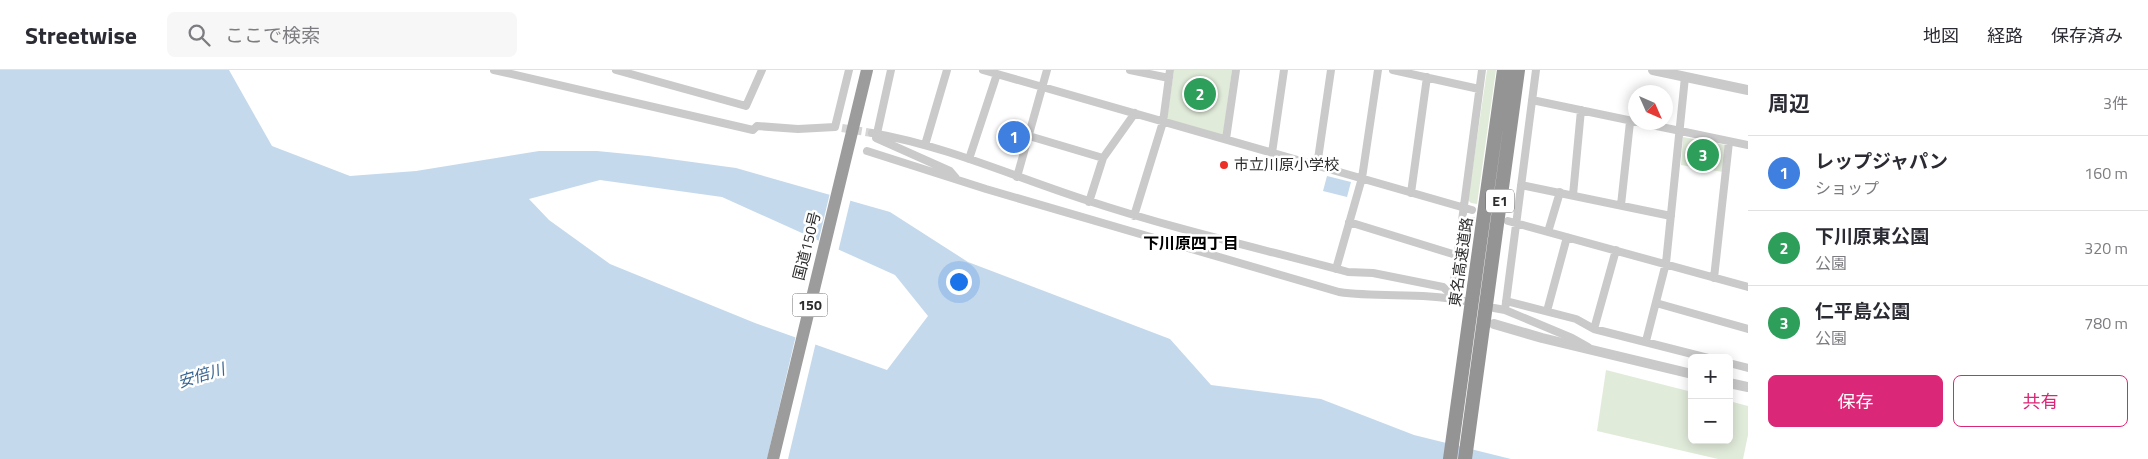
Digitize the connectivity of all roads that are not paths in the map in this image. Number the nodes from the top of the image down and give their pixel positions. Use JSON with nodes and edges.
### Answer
{"nodes":[{"id":1,"x":494,"y":70,"type":"edge"},
{"id":2,"x":616,"y":70,"type":"edge"},
{"id":3,"x":762,"y":70,"type":"edge"},
{"id":4,"x":849,"y":70,"type":"edge"},
{"id":5,"x":867,"y":70,"type":"edge"},
{"id":6,"x":875,"y":70,"type":"edge"},
{"id":7,"x":891,"y":70,"type":"edge"},
{"id":8,"x":947,"y":70,"type":"edge"},
{"id":9,"x":983,"y":70,"type":"edge"},
{"id":10,"x":1047,"y":70,"type":"edge"},
{"id":11,"x":1130,"y":70,"type":"edge"},
{"id":12,"x":1236,"y":70,"type":"edge"},
{"id":13,"x":1284,"y":70,"type":"edge"},
{"id":14,"x":1331,"y":70,"type":"edge"},
{"id":15,"x":1378,"y":70,"type":"edge"},
{"id":16,"x":1393,"y":70,"type":"edge"},
{"id":17,"x":1482,"y":70,"type":"edge"},
{"id":18,"x":1504,"y":70,"type":"edge"},
{"id":19,"x":1518,"y":70,"type":"edge"},
{"id":20,"x":1536,"y":70,"type":"edge"},
{"id":21,"x":1653,"y":70,"type":"edge"},
{"id":22,"x":996,"y":74,"type":"junction"},
{"id":23,"x":1169,"y":74,"type":"edge"},
{"id":24,"x":1685,"y":74,"type":"edge"},
{"id":25,"x":1427,"y":78,"type":"junction"},
{"id":26,"x":1043,"y":88,"type":"junction"},
{"id":27,"x":1479,"y":89,"type":"junction"},
{"id":28,"x":1748,"y":90,"type":"edge"},
{"id":29,"x":1532,"y":100,"type":"junction"},
{"id":30,"x":1581,"y":110,"type":"junction"},
{"id":31,"x":1135,"y":113,"type":"junction"},
{"id":32,"x":1163,"y":122,"type":"junction"},
{"id":33,"x":1628,"y":122,"type":"edge"},
{"id":34,"x":1629,"y":130,"type":"edge"},
{"id":35,"x":1673,"y":130,"type":"edge"},
{"id":36,"x":1679,"y":131,"type":"junction"},
{"id":37,"x":874,"y":133,"type":"junction"},
{"id":38,"x":1029,"y":136,"type":"junction"},
{"id":39,"x":1226,"y":139,"type":"junction"},
{"id":40,"x":1729,"y":142,"type":"junction"},
{"id":41,"x":925,"y":145,"type":"junction"},
{"id":42,"x":1748,"y":145,"type":"edge"},
{"id":43,"x":856,"y":152,"type":"junction"},
{"id":44,"x":1272,"y":152,"type":"junction"},
{"id":45,"x":970,"y":158,"type":"junction"},
{"id":46,"x":1103,"y":158,"type":"junction"},
{"id":47,"x":1317,"y":166,"type":"junction"},
{"id":48,"x":1017,"y":178,"type":"junction"},
{"id":49,"x":1362,"y":178,"type":"junction"},
{"id":50,"x":958,"y":180,"type":"junction"},
{"id":51,"x":1521,"y":185,"type":"junction"},
{"id":52,"x":1560,"y":192,"type":"junction"},
{"id":53,"x":1411,"y":193,"type":"junction"},
{"id":54,"x":1573,"y":195,"type":"junction"},
{"id":55,"x":1089,"y":202,"type":"junction"},
{"id":56,"x":1621,"y":205,"type":"junction"},
{"id":57,"x":1463,"y":208,"type":"junction"},
{"id":58,"x":1472,"y":210,"type":"dead end"},
{"id":59,"x":1134,"y":216,"type":"junction"},
{"id":60,"x":1671,"y":216,"type":"junction"},
{"id":61,"x":1508,"y":221,"type":"dead end"},
{"id":62,"x":1349,"y":222,"type":"junction"},
{"id":63,"x":1516,"y":223,"type":"junction"},
{"id":64,"x":1548,"y":232,"type":"junction"},
{"id":65,"x":1567,"y":237,"type":"junction"},
{"id":66,"x":1616,"y":250,"type":"junction"},
{"id":67,"x":1456,"y":255,"type":"junction"},
{"id":68,"x":1666,"y":264,"type":"junction"},
{"id":69,"x":1336,"y":269,"type":"junction"},
{"id":70,"x":1714,"y":278,"type":"junction"},
{"id":71,"x":1748,"y":287,"type":"edge"},
{"id":72,"x":1452,"y":296,"type":"junction"},
{"id":73,"x":1464,"y":301,"type":"dead end"},
{"id":74,"x":1506,"y":301,"type":"junction"},
{"id":75,"x":1656,"y":303,"type":"junction"},
{"id":76,"x":1494,"y":308,"type":"dead end"},
{"id":77,"x":1505,"y":310,"type":"junction"},
{"id":78,"x":1547,"y":311,"type":"junction"},
{"id":79,"x":1488,"y":328,"type":"junction"},
{"id":80,"x":1594,"y":329,"type":"junction"},
{"id":81,"x":1748,"y":330,"type":"edge"},
{"id":82,"x":1646,"y":342,"type":"junction"},
{"id":83,"x":1592,"y":349,"type":"junction"},
{"id":84,"x":1692,"y":354,"type":"edge"},
{"id":85,"x":1733,"y":364,"type":"edge"},
{"id":86,"x":1748,"y":368,"type":"edge"},
{"id":87,"x":1688,"y":373,"type":"edge"},
{"id":88,"x":1733,"y":384,"type":"edge"},
{"id":89,"x":1748,"y":387,"type":"edge"},
{"id":90,"x":773,"y":459,"type":"edge"},
{"id":91,"x":781,"y":459,"type":"edge"},
{"id":92,"x":1450,"y":459,"type":"edge"},
{"id":93,"x":1465,"y":459,"type":"edge"}],
"edges":[{"from":1,"to":4,"type":"street"},
{"from":2,"to":3,"type":"street"},
{"from":5,"to":43,"type":"highway","name":"国道150号","number":"150"},
{"from":6,"to":43,"type":"highway","name":"国道150号","number":"150"},
{"from":7,"to":37,"type":"street"},
{"from":8,"to":41,"type":"street"},
{"from":9,"to":22,"type":"street"},
{"from":10,"to":26,"type":"street"},
{"from":11,"to":23,"type":"street"},
{"from":12,"to":39,"type":"street"},
{"from":13,"to":44,"type":"street"},
{"from":14,"to":47,"type":"street"},
{"from":15,"to":49,"type":"street"},
{"from":16,"to":25,"type":"street"},
{"from":17,"to":27,"type":"street"},
{"from":18,"to":92,"type":"highway","name":"東名高速道路","number":"E1"},
{"from":19,"to":79,"type":"highway","name":"東名高速道路","number":"E1"},
{"from":20,"to":29,"type":"street"},
{"from":21,"to":24,"type":"street"},
{"from":22,"to":26,"type":"street"},
{"from":22,"to":45,"type":"street"},
{"from":23,"to":32,"type":"street"},
{"from":24,"to":28,"type":"street"},
{"from":24,"to":36,"type":"street"},
{"from":25,"to":27,"type":"street"},
{"from":25,"to":53,"type":"street"},
{"from":26,"to":31,"type":"street"},
{"from":26,"to":38,"type":"street"},
{"from":27,"to":57,"type":"street"},
{"from":29,"to":30,"type":"street"},
{"from":29,"to":51,"type":"street"},
{"from":30,"to":33,"type":"street"},
{"from":30,"to":54,"type":"street"},
{"from":31,"to":32,"type":"street"},
{"from":31,"to":46,"type":"street"},
{"from":32,"to":39,"type":"street"},
{"from":32,"to":59,"type":"street"},
{"from":34,"to":56,"type":"street"},
{"from":35,"to":36,"type":"street"},
{"from":36,"to":40,"type":"street"},
{"from":36,"to":60,"type":"street"},
{"from":37,"to":41,"type":"street"},
{"from":37,"to":50,"type":"street"},
{"from":38,"to":46,"type":"street"},
{"from":38,"to":48,"type":"street"},
{"from":39,"to":44,"type":"street"},
{"from":40,"to":42,"type":"street"},
{"from":40,"to":70,"type":"street"},
{"from":41,"to":45,"type":"street"},
{"from":43,"to":50,"type":"street"},
{"from":43,"to":90,"type":"highway","name":"国道150号","number":"150"},
{"from":43,"to":91,"type":"highway","name":"国道150号","number":"150"},
{"from":44,"to":47,"type":"street"},
{"from":45,"to":48,"type":"street"},
{"from":46,"to":55,"type":"street"},
{"from":47,"to":49,"type":"street"},
{"from":48,"to":55,"type":"street"},
{"from":49,"to":53,"type":"street"},
{"from":49,"to":62,"type":"street"},
{"from":50,"to":72,"type":"street"},
{"from":51,"to":52,"type":"street"},
{"from":51,"to":63,"type":"street"},
{"from":52,"to":54,"type":"street"},
{"from":52,"to":64,"type":"street"},
{"from":53,"to":57,"type":"street"},
{"from":54,"to":56,"type":"street"},
{"from":55,"to":59,"type":"street"},
{"from":56,"to":60,"type":"street"},
{"from":57,"to":58,"type":"street"},
{"from":57,"to":67,"type":"street"},
{"from":59,"to":69,"type":"street"},
{"from":60,"to":68,"type":"street"},
{"from":61,"to":63,"type":"street"},
{"from":62,"to":67,"type":"street"},
{"from":62,"to":69,"type":"street"},
{"from":63,"to":64,"type":"street"},
{"from":63,"to":74,"type":"street"},
{"from":64,"to":65,"type":"street"},
{"from":65,"to":66,"type":"street"},
{"from":65,"to":78,"type":"street"},
{"from":66,"to":68,"type":"street"},
{"from":66,"to":80,"type":"street"},
{"from":67,"to":72,"type":"street"},
{"from":68,"to":70,"type":"street"},
{"from":68,"to":75,"type":"street"},
{"from":69,"to":72,"type":"street"},
{"from":70,"to":71,"type":"street"},
{"from":72,"to":73,"type":"street"},
{"from":74,"to":77,"type":"street"},
{"from":74,"to":78,"type":"street"},
{"from":75,"to":81,"type":"street"},
{"from":75,"to":82,"type":"street"},
{"from":76,"to":77,"type":"street"},
{"from":77,"to":83,"type":"street"},
{"from":78,"to":80,"type":"street"},
{"from":79,"to":83,"type":"street"},
{"from":79,"to":93,"type":"highway","name":"東名高速道路","number":"E1"},
{"from":80,"to":82,"type":"street"},
{"from":82,"to":84,"type":"street"},
{"from":83,"to":87,"type":"street"},
{"from":85,"to":86,"type":"street"},
{"from":88,"to":89,"type":"street"}]}
